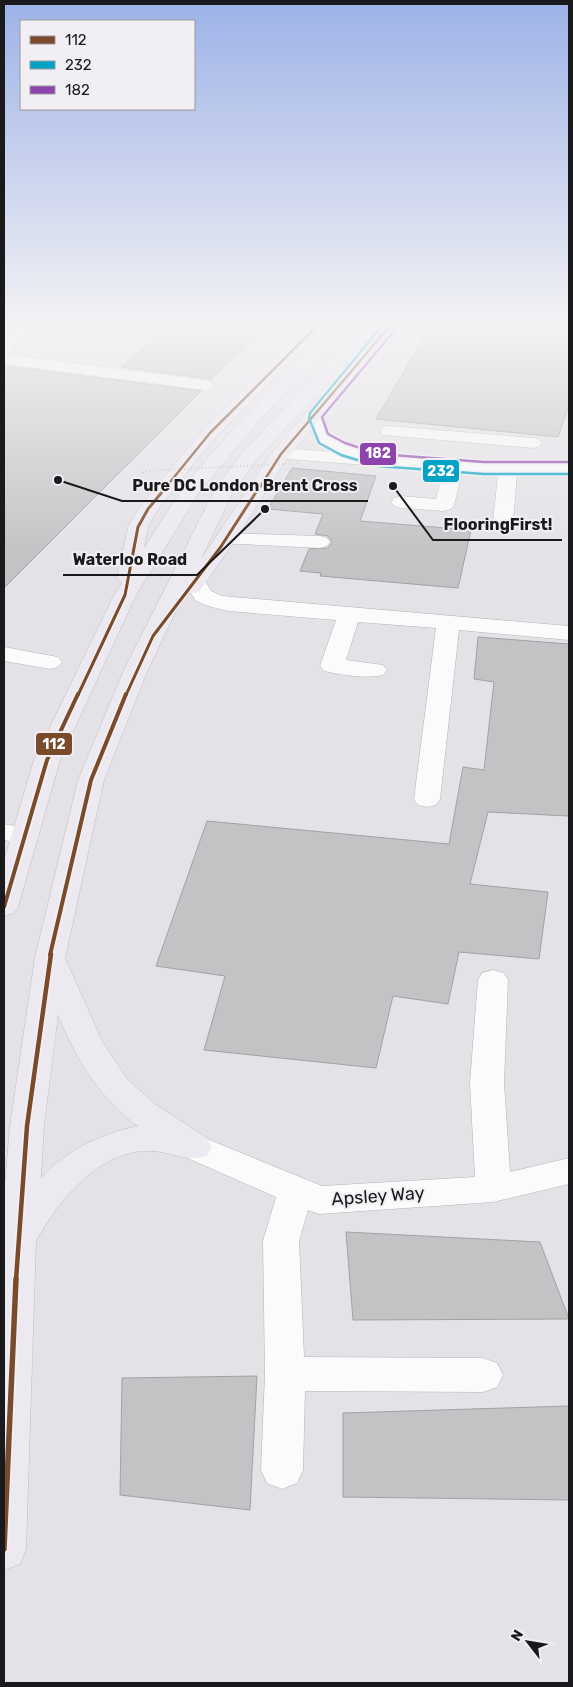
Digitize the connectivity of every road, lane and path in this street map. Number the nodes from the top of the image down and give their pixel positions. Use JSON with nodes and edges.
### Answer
{"nodes":[{"id":1,"x":242,"y":400,"type":"edge"},
{"id":2,"x":270,"y":400,"type":"edge"},
{"id":3,"x":302,"y":400,"type":"edge"},
{"id":4,"x":328,"y":400,"type":"edge"},
{"id":5,"x":315,"y":416,"type":"junction"},
{"id":6,"x":389,"y":430,"type":"dead end"},
{"id":7,"x":425,"y":434,"type":"junction"},
{"id":8,"x":533,"y":443,"type":"dead end"},
{"id":9,"x":281,"y":454,"type":"junction"},
{"id":10,"x":378,"y":460,"type":"junction"},
{"id":11,"x":303,"y":463,"type":"dead end"},
{"id":12,"x":411,"y":463,"type":"junction"},
{"id":13,"x":454,"y":466,"type":"junction"},
{"id":14,"x":508,"y":468,"type":"junction"},
{"id":15,"x":569,"y":468,"type":"edge"},
{"id":16,"x":143,"y":473,"type":"dead end"},
{"id":17,"x":400,"y":502,"type":"dead end"},
{"id":18,"x":504,"y":522,"type":"dead end"},
{"id":19,"x":226,"y":539,"type":"junction"},
{"id":20,"x":320,"y":542,"type":"dead end"},
{"id":21,"x":195,"y":582,"type":"junction"},
{"id":22,"x":125,"y":595,"type":"junction"},
{"id":23,"x":349,"y":614,"type":"junction"},
{"id":24,"x":448,"y":623,"type":"junction"},
{"id":25,"x":569,"y":633,"type":"edge"},
{"id":26,"x":154,"y":636,"type":"junction"},
{"id":27,"x":4,"y":654,"type":"edge"},
{"id":28,"x":50,"y":662,"type":"dead end"},
{"id":29,"x":376,"y":670,"type":"dead end"},
{"id":30,"x":426,"y":799,"type":"dead end"},
{"id":31,"x":14,"y":834,"type":"edge"},
{"id":32,"x":4,"y":907,"type":"edge"},
{"id":33,"x":50,"y":957,"type":"junction"},
{"id":34,"x":493,"y":980,"type":"dead end"},
{"id":35,"x":195,"y":1147,"type":"junction"},
{"id":36,"x":569,"y":1171,"type":"edge"},
{"id":37,"x":493,"y":1189,"type":"junction"},
{"id":38,"x":296,"y":1190,"type":"junction"},
{"id":39,"x":18,"y":1240,"type":"junction"},
{"id":40,"x":285,"y":1374,"type":"junction"},
{"id":41,"x":483,"y":1375,"type":"dead end"},
{"id":42,"x":282,"y":1470,"type":"dead end"},
{"id":43,"x":4,"y":1549,"type":"edge"}],
"edges":[{"from":1,"to":22,"type":"highway"},
{"from":2,"to":22,"type":"highway"},
{"from":3,"to":26,"type":"highway"},
{"from":4,"to":5,"type":"highway"},
{"from":5,"to":9,"type":"highway"},
{"from":5,"to":10,"type":"street"},
{"from":6,"to":7,"type":"street"},
{"from":7,"to":8,"type":"street"},
{"from":7,"to":12,"type":"street"},
{"from":9,"to":10,"type":"street"},
{"from":9,"to":19,"type":"highway"},
{"from":10,"to":12,"type":"street"},
{"from":11,"to":16,"type":"path","bridge":true},
{"from":12,"to":13,"type":"street"},
{"from":13,"to":14,"type":"street"},
{"from":13,"to":17,"type":"street"},
{"from":14,"to":15,"type":"street"},
{"from":14,"to":18,"type":"street"},
{"from":19,"to":20,"type":"street"},
{"from":19,"to":21,"type":"highway"},
{"from":21,"to":23,"type":"street"},
{"from":21,"to":26,"type":"highway"},
{"from":22,"to":31,"type":"highway"},
{"from":23,"to":24,"type":"street"},
{"from":23,"to":29,"type":"street"},
{"from":24,"to":25,"type":"street"},
{"from":24,"to":30,"type":"street"},
{"from":26,"to":33,"type":"highway"},
{"from":27,"to":28,"type":"street"},
{"from":31,"to":32,"type":"highway"},
{"from":33,"to":35,"type":"highway"},
{"from":33,"to":39,"type":"highway"},
{"from":34,"to":37,"type":"street"},
{"from":35,"to":38,"type":"street","name":"Apsley Way"},
{"from":35,"to":39,"type":"highway"},
{"from":36,"to":37,"type":"street","name":"Apsley Way"},
{"from":37,"to":38,"type":"street","name":"Apsley Way"},
{"from":38,"to":40,"type":"street"},
{"from":39,"to":43,"type":"highway"},
{"from":40,"to":41,"type":"street"},
{"from":40,"to":42,"type":"street"}]}
